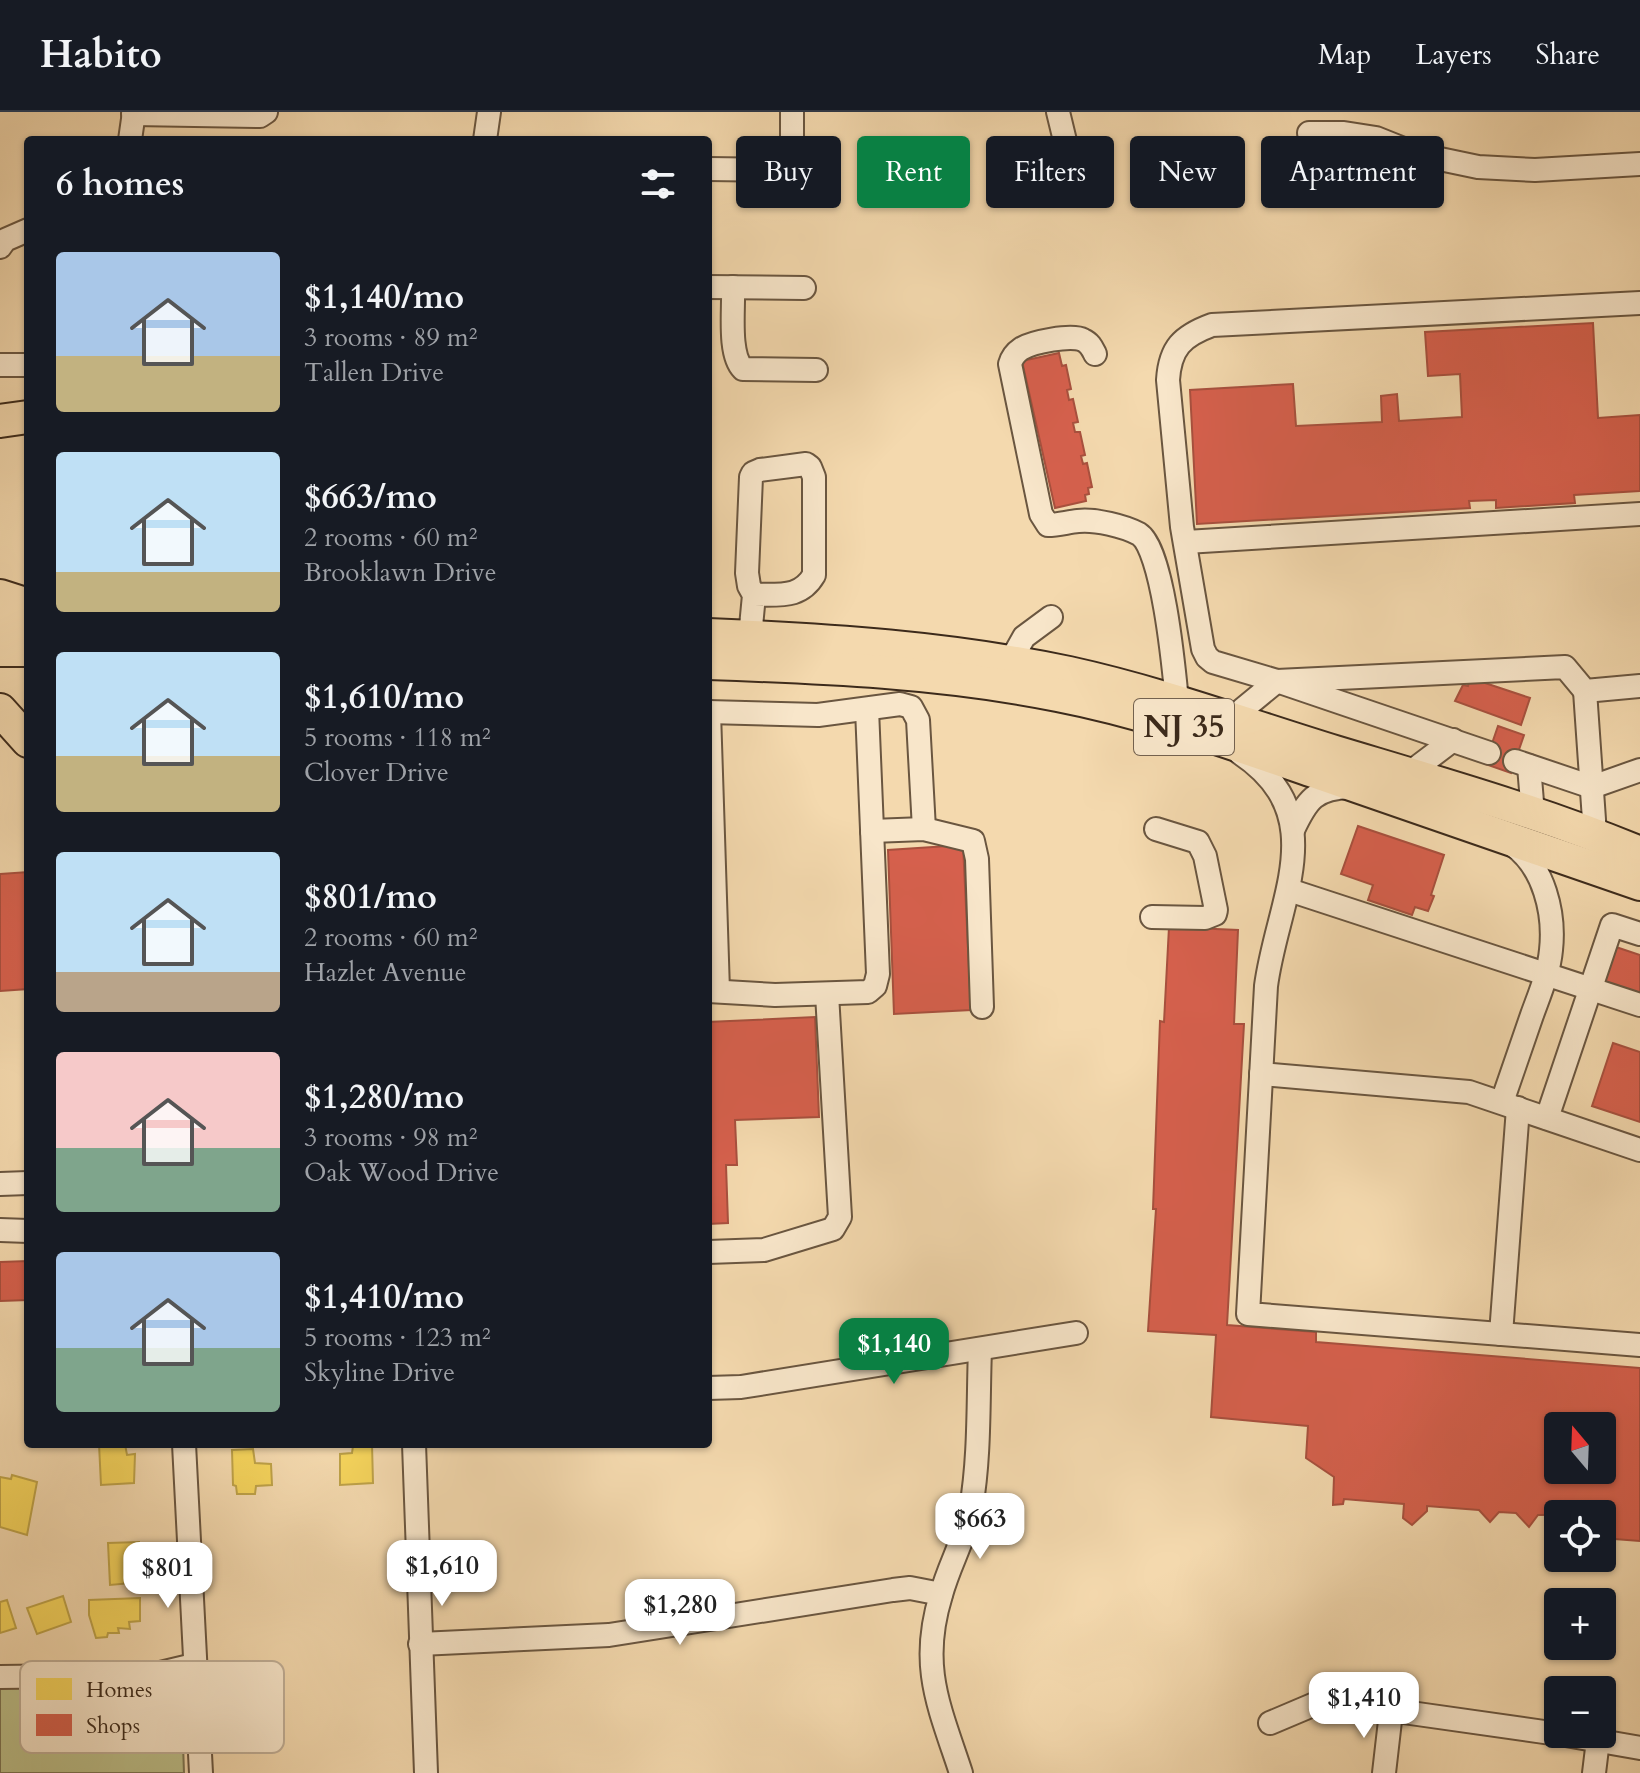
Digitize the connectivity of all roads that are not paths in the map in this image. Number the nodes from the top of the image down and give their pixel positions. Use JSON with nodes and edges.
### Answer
{"nodes":[{"id":1,"x":266,"y":112,"type":"edge"},
{"id":2,"x":489,"y":112,"type":"edge"},
{"id":3,"x":792,"y":112,"type":"edge"},
{"id":4,"x":1058,"y":112,"type":"edge"},
{"id":5,"x":134,"y":113,"type":"edge"},
{"id":6,"x":1309,"y":133,"type":"dead end"},
{"id":7,"x":131,"y":136,"type":"edge"},
{"id":8,"x":486,"y":136,"type":"edge"},
{"id":9,"x":1064,"y":136,"type":"edge"},
{"id":10,"x":1640,"y":164,"type":"edge"},
{"id":11,"x":712,"y":169,"type":"edge"},
{"id":12,"x":24,"y":232,"type":"edge"},
{"id":13,"x":0,"y":247,"type":"edge"},
{"id":14,"x":712,"y":287,"type":"edge"},
{"id":15,"x":733,"y":287,"type":"junction"},
{"id":16,"x":804,"y":288,"type":"dead end"},
{"id":17,"x":1640,"y":303,"type":"edge"},
{"id":18,"x":1095,"y":354,"type":"dead end"},
{"id":19,"x":0,"y":365,"type":"edge"},
{"id":20,"x":24,"y":365,"type":"edge"},
{"id":21,"x":816,"y":370,"type":"dead end"},
{"id":22,"x":24,"y":418,"type":"edge"},
{"id":23,"x":0,"y":421,"type":"edge"},
{"id":24,"x":1640,"y":514,"type":"edge"},
{"id":25,"x":1186,"y":542,"type":"junction"},
{"id":26,"x":754,"y":595,"type":"junction"},
{"id":27,"x":0,"y":596,"type":"edge"},
{"id":28,"x":24,"y":604,"type":"edge"},
{"id":29,"x":1051,"y":617,"type":"dead end"},
{"id":30,"x":24,"y":620,"type":"edge"},
{"id":31,"x":0,"y":621,"type":"edge"},
{"id":32,"x":712,"y":635,"type":"edge"},
{"id":33,"x":750,"y":637,"type":"junction"},
{"id":34,"x":0,"y":650,"type":"edge"},
{"id":35,"x":24,"y":650,"type":"edge"},
{"id":36,"x":1010,"y":662,"type":"junction"},
{"id":37,"x":712,"y":663,"type":"edge"},
{"id":38,"x":1277,"y":681,"type":"junction"},
{"id":39,"x":1640,"y":686,"type":"edge"},
{"id":40,"x":1585,"y":691,"type":"junction"},
{"id":41,"x":1177,"y":701,"type":"junction"},
{"id":42,"x":867,"y":709,"type":"junction"},
{"id":43,"x":0,"y":710,"type":"edge"},
{"id":44,"x":712,"y":712,"type":"edge"},
{"id":45,"x":1226,"y":729,"type":"junction"},
{"id":46,"x":24,"y":737,"type":"edge"},
{"id":47,"x":1453,"y":740,"type":"junction"},
{"id":48,"x":1489,"y":753,"type":"dead end"},
{"id":49,"x":1640,"y":770,"type":"edge"},
{"id":50,"x":1408,"y":774,"type":"junction"},
{"id":51,"x":1358,"y":787,"type":"junction"},
{"id":52,"x":1592,"y":787,"type":"junction"},
{"id":53,"x":1533,"y":814,"type":"junction"},
{"id":54,"x":924,"y":829,"type":"junction"},
{"id":55,"x":1156,"y":829,"type":"dead end"},
{"id":56,"x":1293,"y":830,"type":"junction"},
{"id":57,"x":872,"y":831,"type":"junction"},
{"id":58,"x":1499,"y":835,"type":"junction"},
{"id":59,"x":1598,"y":835,"type":"junction"},
{"id":60,"x":1640,"y":842,"type":"edge"},
{"id":61,"x":1640,"y":853,"type":"edge"},
{"id":62,"x":1640,"y":884,"type":"edge"},
{"id":63,"x":1289,"y":890,"type":"junction"},
{"id":64,"x":1152,"y":917,"type":"dead end"},
{"id":65,"x":712,"y":928,"type":"edge"},
{"id":66,"x":1640,"y":934,"type":"edge"},
{"id":67,"x":1547,"y":974,"type":"junction"},
{"id":68,"x":1590,"y":989,"type":"junction"},
{"id":69,"x":713,"y":991,"type":"edge"},
{"id":70,"x":827,"y":994,"type":"junction"},
{"id":71,"x":1640,"y":1005,"type":"edge"},
{"id":72,"x":982,"y":1007,"type":"dead end"},
{"id":73,"x":1261,"y":1074,"type":"junction"},
{"id":74,"x":1510,"y":1105,"type":"junction"},
{"id":75,"x":1547,"y":1118,"type":"junction"},
{"id":76,"x":1640,"y":1150,"type":"edge"},
{"id":77,"x":24,"y":1183,"type":"edge"},
{"id":78,"x":0,"y":1184,"type":"edge"},
{"id":79,"x":0,"y":1230,"type":"edge"},
{"id":80,"x":24,"y":1231,"type":"edge"},
{"id":81,"x":712,"y":1252,"type":"edge"},
{"id":82,"x":1076,"y":1333,"type":"dead end"},
{"id":83,"x":1501,"y":1334,"type":"junction"},
{"id":84,"x":1640,"y":1345,"type":"edge"},
{"id":85,"x":980,"y":1349,"type":"junction"},
{"id":86,"x":712,"y":1388,"type":"edge"},
{"id":87,"x":184,"y":1448,"type":"edge"},
{"id":88,"x":414,"y":1448,"type":"edge"},
{"id":89,"x":941,"y":1594,"type":"junction"},
{"id":90,"x":420,"y":1644,"type":"junction"},
{"id":91,"x":194,"y":1661,"type":"edge"},
{"id":92,"x":0,"y":1677,"type":"edge"},
{"id":93,"x":20,"y":1677,"type":"edge"},
{"id":94,"x":1391,"y":1712,"type":"junction"},
{"id":95,"x":1270,"y":1723,"type":"dead end"},
{"id":96,"x":1544,"y":1732,"type":"edge"},
{"id":97,"x":1616,"y":1743,"type":"edge"},
{"id":98,"x":1597,"y":1748,"type":"edge"},
{"id":99,"x":1640,"y":1748,"type":"edge"},
{"id":100,"x":200,"y":1753,"type":"edge"},
{"id":101,"x":201,"y":1773,"type":"edge"},
{"id":102,"x":426,"y":1773,"type":"edge"},
{"id":103,"x":961,"y":1773,"type":"edge"},
{"id":104,"x":1384,"y":1773,"type":"edge"},
{"id":105,"x":1594,"y":1773,"type":"edge"}],
"edges":[{"from":1,"to":5,"type":"street"},
{"from":2,"to":8,"type":"street"},
{"from":3,"to":11,"type":"street"},
{"from":4,"to":9,"type":"street"},
{"from":5,"to":7,"type":"street"},
{"from":6,"to":10,"type":"street"},
{"from":12,"to":13,"type":"street"},
{"from":14,"to":15,"type":"street"},
{"from":15,"to":16,"type":"street"},
{"from":15,"to":21,"type":"street"},
{"from":17,"to":25,"type":"street"},
{"from":18,"to":41,"type":"street"},
{"from":19,"to":20,"type":"street"},
{"from":22,"to":23,"type":"highway"},
{"from":24,"to":25,"type":"street"},
{"from":25,"to":38,"type":"street"},
{"from":26,"to":26,"type":"street"},
{"from":26,"to":33,"type":"street"},
{"from":27,"to":28,"type":"highway"},
{"from":29,"to":36,"type":"street"},
{"from":30,"to":31,"type":"highway"},
{"from":32,"to":33,"type":"highway","number":"NJ 35"},
{"from":33,"to":36,"type":"highway","number":"NJ 35"},
{"from":34,"to":35,"type":"highway"},
{"from":36,"to":41,"type":"highway","number":"NJ 35"},
{"from":37,"to":45,"type":"highway","number":"NJ 35"},
{"from":38,"to":40,"type":"street"},
{"from":38,"to":45,"type":"street"},
{"from":38,"to":47,"type":"street"},
{"from":39,"to":40,"type":"street"},
{"from":40,"to":52,"type":"street"},
{"from":41,"to":45,"type":"highway","number":"NJ 35"},
{"from":42,"to":44,"type":"street"},
{"from":42,"to":54,"type":"street"},
{"from":42,"to":57,"type":"street"},
{"from":43,"to":46,"type":"highway"},
{"from":45,"to":50,"type":"highway","number":"NJ 35"},
{"from":45,"to":51,"type":"highway","number":"NJ 35"},
{"from":45,"to":56,"type":"street"},
{"from":47,"to":48,"type":"street"},
{"from":47,"to":50,"type":"street"},
{"from":49,"to":52,"type":"street"},
{"from":50,"to":53,"type":"highway","number":"NJ 35"},
{"from":51,"to":56,"type":"street"},
{"from":51,"to":58,"type":"highway","number":"NJ 35"},
{"from":52,"to":53,"type":"street"},
{"from":52,"to":59,"type":"street"},
{"from":53,"to":59,"type":"highway","number":"NJ 35"},
{"from":54,"to":57,"type":"street"},
{"from":54,"to":72,"type":"street"},
{"from":55,"to":64,"type":"street"},
{"from":56,"to":63,"type":"street"},
{"from":57,"to":70,"type":"street"},
{"from":58,"to":62,"type":"highway","number":"NJ 35"},
{"from":58,"to":67,"type":"street"},
{"from":59,"to":60,"type":"highway"},
{"from":59,"to":61,"type":"highway","number":"NJ 35"},
{"from":63,"to":67,"type":"street"},
{"from":63,"to":73,"type":"street"},
{"from":65,"to":69,"type":"street"},
{"from":66,"to":68,"type":"street"},
{"from":67,"to":68,"type":"street"},
{"from":67,"to":74,"type":"street"},
{"from":68,"to":71,"type":"street"},
{"from":68,"to":75,"type":"street"},
{"from":69,"to":70,"type":"street"},
{"from":70,"to":81,"type":"street"},
{"from":73,"to":74,"type":"street"},
{"from":73,"to":83,"type":"street"},
{"from":74,"to":75,"type":"street"},
{"from":74,"to":83,"type":"street"},
{"from":75,"to":76,"type":"street"},
{"from":77,"to":78,"type":"street"},
{"from":79,"to":80,"type":"street"},
{"from":82,"to":85,"type":"street"},
{"from":83,"to":84,"type":"street"},
{"from":85,"to":86,"type":"street"},
{"from":85,"to":89,"type":"street"},
{"from":87,"to":91,"type":"street"},
{"from":88,"to":90,"type":"street"},
{"from":89,"to":90,"type":"street"},
{"from":89,"to":103,"type":"street"},
{"from":90,"to":102,"type":"street"},
{"from":92,"to":93,"type":"street"},
{"from":94,"to":95,"type":"street"},
{"from":94,"to":96,"type":"street"},
{"from":94,"to":104,"type":"street"},
{"from":97,"to":99,"type":"street"},
{"from":98,"to":105,"type":"street"},
{"from":100,"to":101,"type":"street"}]}
